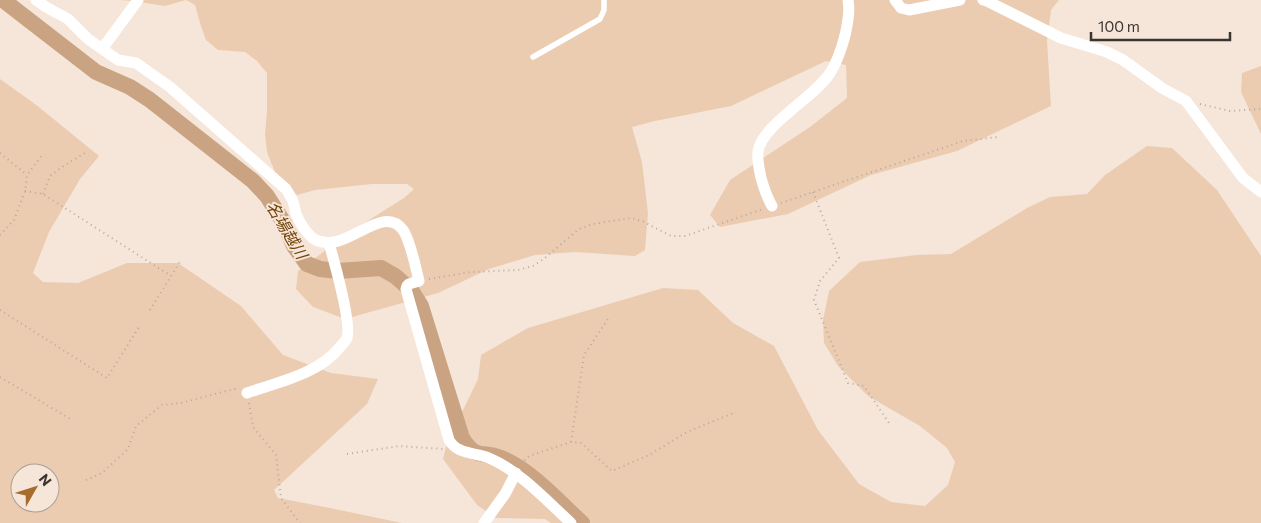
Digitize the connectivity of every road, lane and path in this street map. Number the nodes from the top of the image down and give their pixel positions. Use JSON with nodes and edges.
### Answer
{"nodes":[{"id":1,"x":36,"y":0,"type":"edge"},
{"id":2,"x":138,"y":0,"type":"edge"},
{"id":3,"x":604,"y":0,"type":"edge"},
{"id":4,"x":848,"y":0,"type":"edge"},
{"id":5,"x":895,"y":0,"type":"edge"},
{"id":6,"x":960,"y":0,"type":"edge"},
{"id":7,"x":983,"y":0,"type":"edge"},
{"id":8,"x":102,"y":49,"type":"junction"},
{"id":9,"x":533,"y":57,"type":"dead end"},
{"id":10,"x":1186,"y":101,"type":"junction"},
{"id":11,"x":1261,"y":109,"type":"edge"},
{"id":12,"x":998,"y":137,"type":"dead end"},
{"id":13,"x":88,"y":151,"type":"dead end"},
{"id":14,"x":0,"y":154,"type":"edge"},
{"id":15,"x":43,"y":154,"type":"dead end"},
{"id":16,"x":27,"y":175,"type":"junction"},
{"id":17,"x":25,"y":190,"type":"junction"},
{"id":18,"x":813,"y":192,"type":"junction"},
{"id":19,"x":1261,"y":192,"type":"edge"},
{"id":20,"x":43,"y":194,"type":"junction"},
{"id":21,"x":772,"y":206,"type":"junction"},
{"id":22,"x":0,"y":235,"type":"edge"},
{"id":23,"x":329,"y":243,"type":"junction"},
{"id":24,"x":181,"y":260,"type":"dead end"},
{"id":25,"x":171,"y":276,"type":"junction"},
{"id":26,"x":415,"y":282,"type":"junction"},
{"id":27,"x":0,"y":310,"type":"edge"},
{"id":28,"x":150,"y":310,"type":"dead end"},
{"id":29,"x":608,"y":320,"type":"dead end"},
{"id":30,"x":139,"y":327,"type":"dead end"},
{"id":31,"x":0,"y":377,"type":"edge"},
{"id":32,"x":247,"y":393,"type":"junction"},
{"id":33,"x":736,"y":412,"type":"dead end"},
{"id":34,"x":72,"y":420,"type":"dead end"},
{"id":35,"x":891,"y":426,"type":"dead end"},
{"id":36,"x":571,"y":442,"type":"junction"},
{"id":37,"x":452,"y":446,"type":"junction"},
{"id":38,"x":347,"y":454,"type":"dead end"},
{"id":39,"x":519,"y":468,"type":"junction"},
{"id":40,"x":86,"y":480,"type":"dead end"},
{"id":41,"x":300,"y":523,"type":"edge"},
{"id":42,"x":484,"y":523,"type":"edge"},
{"id":43,"x":571,"y":523,"type":"edge"}],
"edges":[{"from":1,"to":8,"type":"street"},
{"from":2,"to":8,"type":"street"},
{"from":3,"to":9,"type":"lane"},
{"from":4,"to":21,"type":"street"},
{"from":5,"to":6,"type":"street"},
{"from":7,"to":10,"type":"street"},
{"from":8,"to":23,"type":"street"},
{"from":10,"to":11,"type":"path"},
{"from":10,"to":19,"type":"street"},
{"from":12,"to":18,"type":"path"},
{"from":13,"to":20,"type":"path"},
{"from":14,"to":16,"type":"path"},
{"from":15,"to":16,"type":"path"},
{"from":16,"to":17,"type":"path"},
{"from":17,"to":20,"type":"path"},
{"from":17,"to":22,"type":"path"},
{"from":18,"to":21,"type":"path"},
{"from":18,"to":35,"type":"path"},
{"from":20,"to":25,"type":"path"},
{"from":21,"to":26,"type":"path"},
{"from":23,"to":26,"type":"street"},
{"from":23,"to":32,"type":"street"},
{"from":24,"to":25,"type":"path"},
{"from":25,"to":28,"type":"path"},
{"from":26,"to":37,"type":"street"},
{"from":27,"to":30,"type":"path"},
{"from":29,"to":36,"type":"path"},
{"from":31,"to":34,"type":"path"},
{"from":32,"to":40,"type":"path"},
{"from":32,"to":41,"type":"path"},
{"from":33,"to":36,"type":"path"},
{"from":36,"to":39,"type":"path"},
{"from":37,"to":38,"type":"path"},
{"from":37,"to":39,"type":"street"},
{"from":39,"to":42,"type":"street"},
{"from":39,"to":43,"type":"street"}]}
